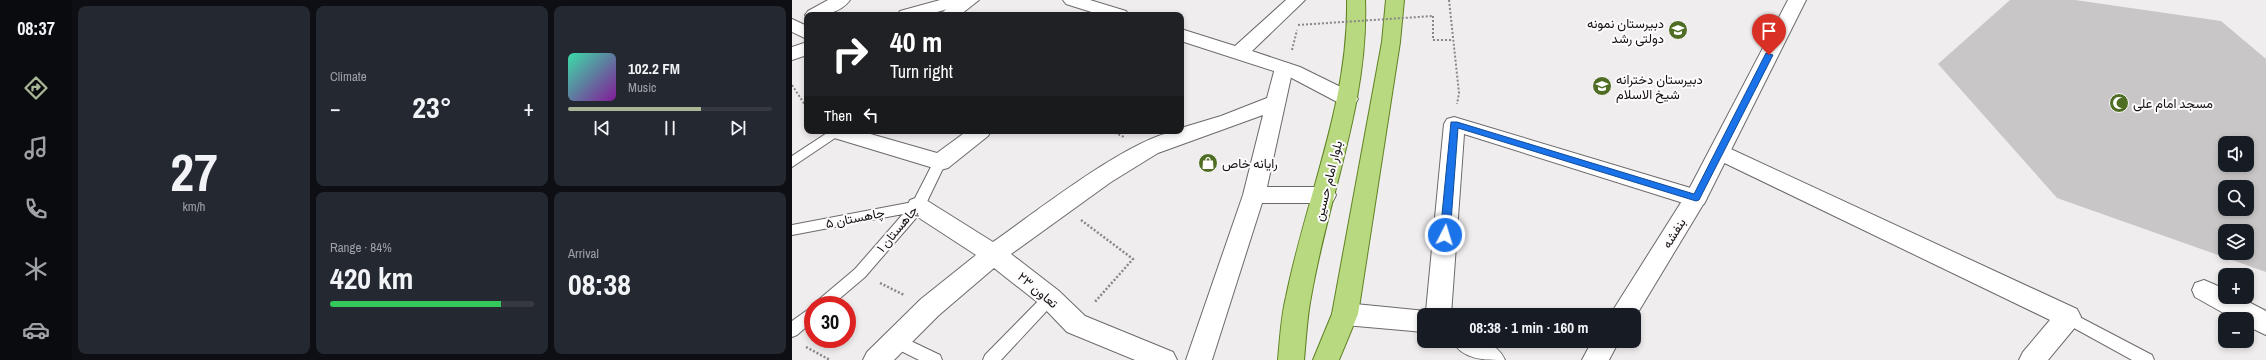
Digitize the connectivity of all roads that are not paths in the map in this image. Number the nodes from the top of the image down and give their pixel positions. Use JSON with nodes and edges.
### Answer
{"nodes":[{"id":1,"x":840,"y":0,"type":"edge"},
{"id":2,"x":960,"y":0,"type":"edge"},
{"id":3,"x":970,"y":0,"type":"edge"},
{"id":4,"x":1072,"y":0,"type":"edge"},
{"id":5,"x":1296,"y":0,"type":"edge"},
{"id":6,"x":1356,"y":0,"type":"edge"},
{"id":7,"x":1395,"y":0,"type":"edge"},
{"id":8,"x":1797,"y":0,"type":"edge"},
{"id":9,"x":819,"y":12,"type":"edge"},
{"id":10,"x":917,"y":12,"type":"edge"},
{"id":11,"x":952,"y":12,"type":"edge"},
{"id":12,"x":1110,"y":12,"type":"edge"},
{"id":13,"x":1184,"y":36,"type":"edge"},
{"id":14,"x":804,"y":49,"type":"edge"},
{"id":15,"x":1239,"y":53,"type":"junction"},
{"id":16,"x":792,"y":54,"type":"edge"},
{"id":17,"x":1283,"y":68,"type":"junction"},
{"id":18,"x":1348,"y":99,"type":"junction"},
{"id":19,"x":1276,"y":102,"type":"junction"},
{"id":20,"x":835,"y":134,"type":"edge"},
{"id":21,"x":845,"y":134,"type":"edge"},
{"id":22,"x":977,"y":134,"type":"edge"},
{"id":23,"x":1720,"y":152,"type":"junction"},
{"id":24,"x":792,"y":162,"type":"edge"},
{"id":25,"x":940,"y":162,"type":"junction"},
{"id":26,"x":1254,"y":195,"type":"junction"},
{"id":27,"x":1325,"y":195,"type":"junction"},
{"id":28,"x":1696,"y":198,"type":"junction"},
{"id":29,"x":918,"y":206,"type":"junction"},
{"id":30,"x":792,"y":230,"type":"edge"},
{"id":31,"x":994,"y":254,"type":"junction"},
{"id":32,"x":2204,"y":290,"type":"dead end"},
{"id":33,"x":833,"y":296,"type":"edge"},
{"id":34,"x":1050,"y":298,"type":"junction"},
{"id":35,"x":1439,"y":308,"type":"edge"},
{"id":36,"x":1627,"y":308,"type":"edge"},
{"id":37,"x":1345,"y":314,"type":"junction"},
{"id":38,"x":2068,"y":317,"type":"junction"},
{"id":39,"x":804,"y":320,"type":"edge"},
{"id":40,"x":1417,"y":320,"type":"edge"},
{"id":41,"x":2266,"y":324,"type":"edge"},
{"id":42,"x":792,"y":330,"type":"edge"},
{"id":43,"x":896,"y":341,"type":"junction"},
{"id":44,"x":1475,"y":348,"type":"edge"},
{"id":45,"x":1602,"y":348,"type":"edge"},
{"id":46,"x":876,"y":360,"type":"edge"},
{"id":47,"x":934,"y":360,"type":"edge"},
{"id":48,"x":991,"y":360,"type":"edge"},
{"id":49,"x":1164,"y":360,"type":"edge"},
{"id":50,"x":1199,"y":360,"type":"edge"},
{"id":51,"x":1291,"y":360,"type":"edge"},
{"id":52,"x":1326,"y":360,"type":"edge"},
{"id":53,"x":1492,"y":360,"type":"edge"},
{"id":54,"x":1594,"y":360,"type":"edge"},
{"id":55,"x":2032,"y":360,"type":"edge"},
{"id":56,"x":2146,"y":360,"type":"edge"}],
"edges":[{"from":1,"to":9,"type":"street"},
{"from":2,"to":10,"type":"street"},
{"from":3,"to":11,"type":"street"},
{"from":4,"to":12,"type":"street"},
{"from":5,"to":15,"type":"street"},
{"from":6,"to":18,"type":"main road","name":"بلوار امام حسین"},
{"from":7,"to":37,"type":"main road"},
{"from":8,"to":23,"type":"street","name":"بنفشه"},
{"from":13,"to":15,"type":"street"},
{"from":14,"to":16,"type":"street"},
{"from":15,"to":17,"type":"street"},
{"from":17,"to":18,"type":"street"},
{"from":17,"to":19,"type":"street"},
{"from":18,"to":27,"type":"main road","name":"بلوار امام حسین"},
{"from":19,"to":26,"type":"street"},
{"from":19,"to":31,"type":"street"},
{"from":20,"to":24,"type":"lane"},
{"from":21,"to":25,"type":"street"},
{"from":22,"to":25,"type":"street","name":"چاهستان ۱"},
{"from":23,"to":28,"type":"street","name":"بنفشه"},
{"from":23,"to":38,"type":"street"},
{"from":25,"to":29,"type":"lane","name":"چاهستان ۱"},
{"from":26,"to":27,"type":"street"},
{"from":26,"to":50,"type":"street"},
{"from":27,"to":51,"type":"main road","name":"بلوار امام حسین"},
{"from":28,"to":35,"type":"street"},
{"from":28,"to":36,"type":"street","name":"بنفشه"},
{"from":29,"to":30,"type":"lane","name":"چاهستان ۵"},
{"from":29,"to":31,"type":"street","name":"تعاون ۲۳"},
{"from":29,"to":33,"type":"lane","name":"چاهستان ۱"},
{"from":31,"to":34,"type":"street","name":"تعاون ۲۳"},
{"from":31,"to":43,"type":"street"},
{"from":32,"to":41,"type":"street"},
{"from":34,"to":48,"type":"lane"},
{"from":34,"to":49,"type":"street","name":"تعاون ۲۳"},
{"from":37,"to":40,"type":"street"},
{"from":37,"to":52,"type":"main road"},
{"from":38,"to":55,"type":"street"},
{"from":38,"to":56,"type":"lane"},
{"from":39,"to":42,"type":"lane"},
{"from":43,"to":46,"type":"street"},
{"from":43,"to":47,"type":"lane"},
{"from":44,"to":53,"type":"street"},
{"from":45,"to":54,"type":"street"}]}
